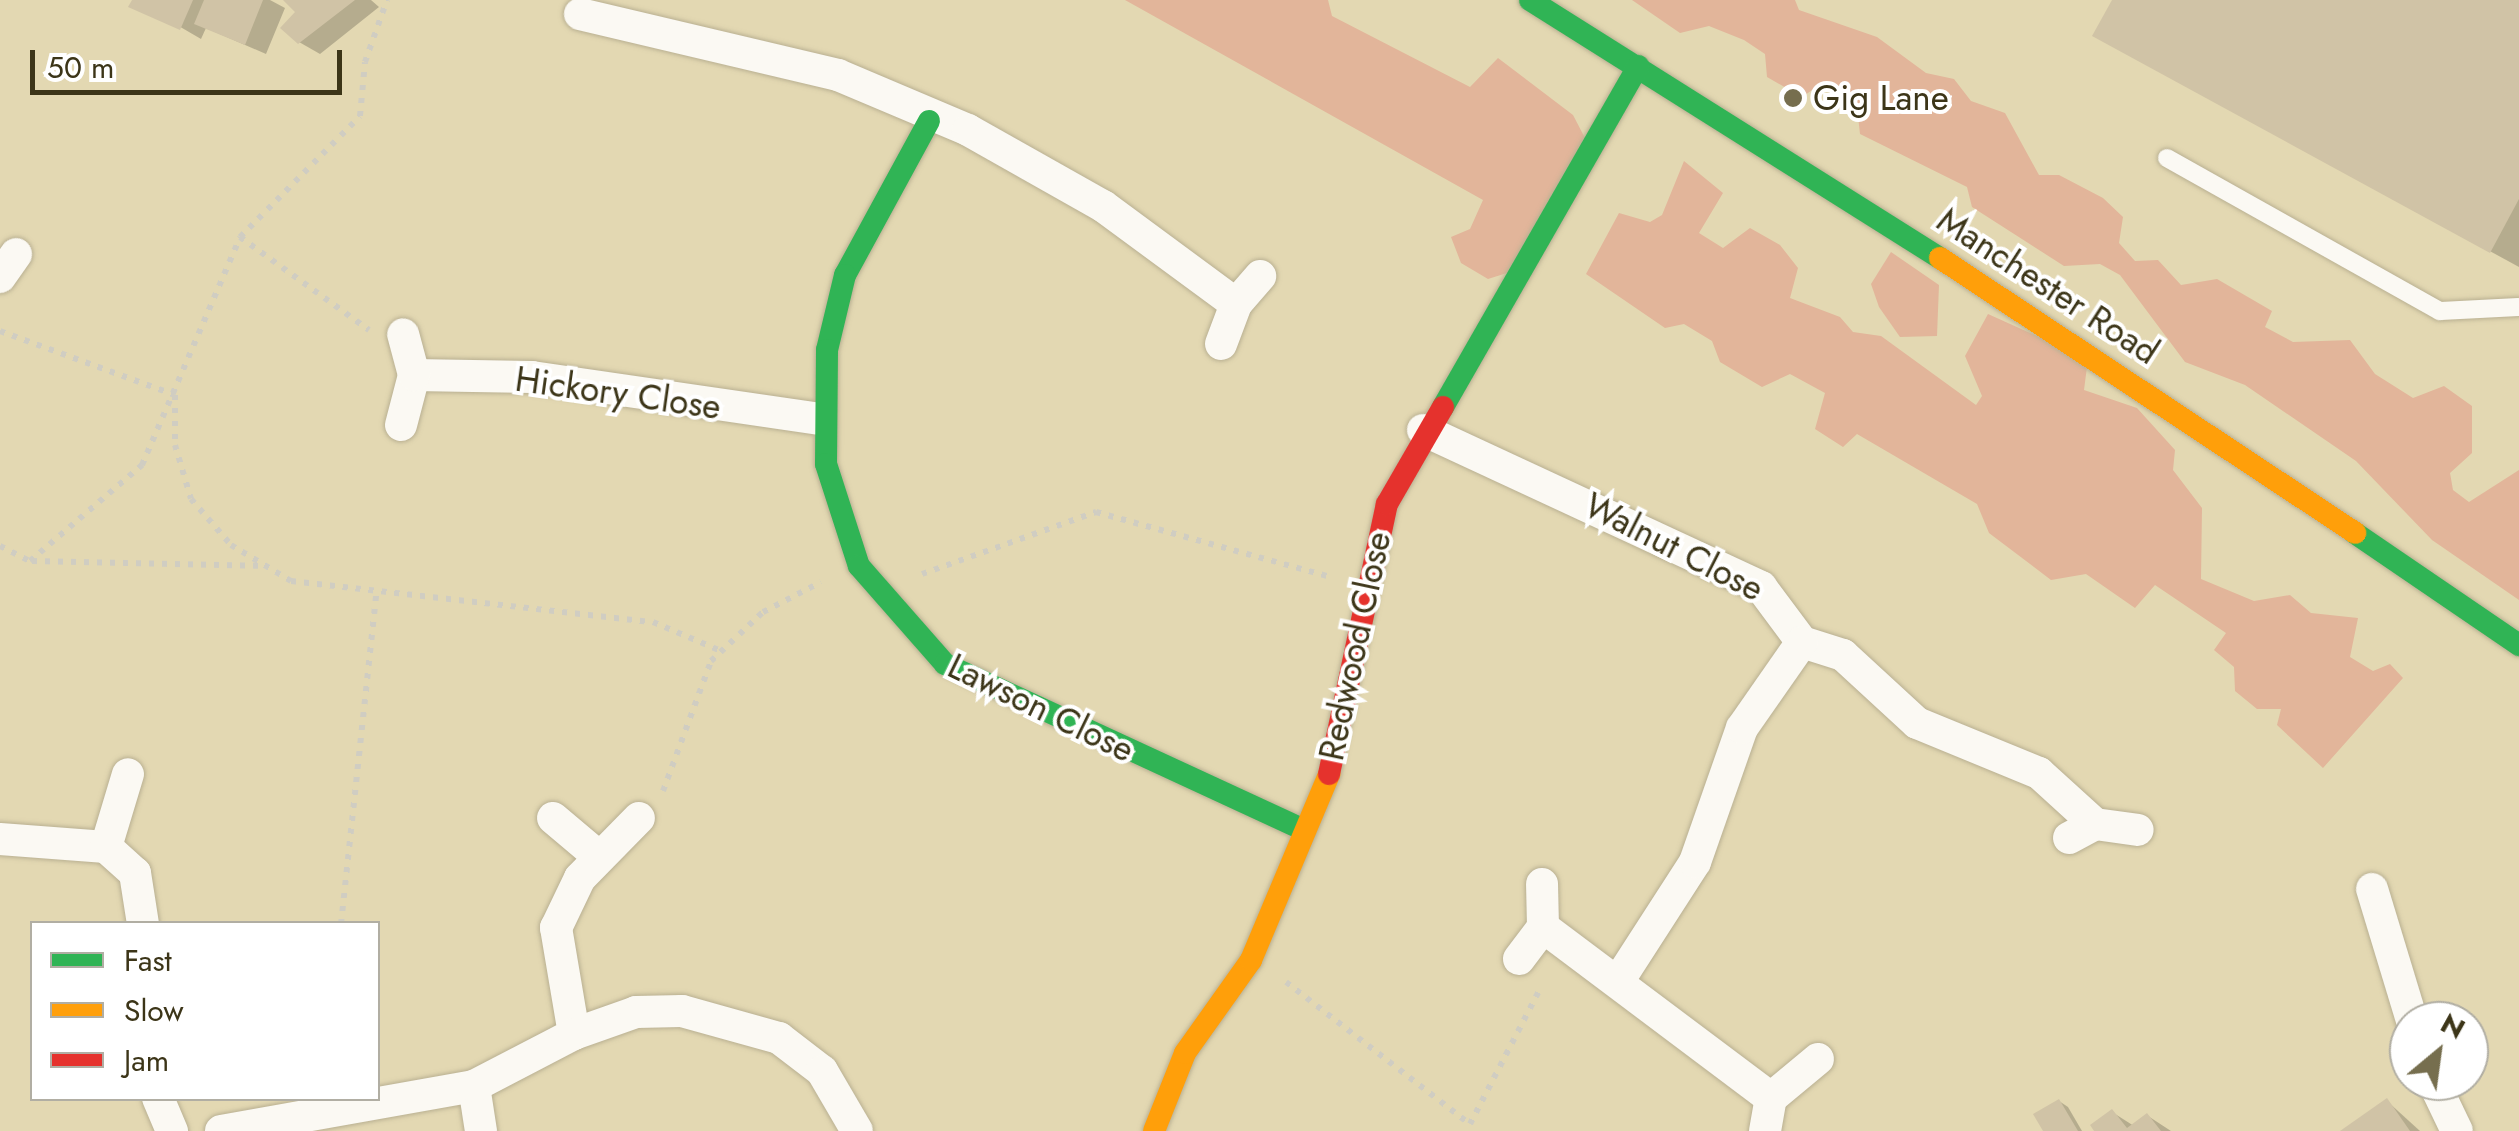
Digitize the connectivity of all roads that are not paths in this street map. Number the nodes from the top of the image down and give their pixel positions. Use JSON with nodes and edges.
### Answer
{"nodes":[{"id":1,"x":1530,"y":0,"type":"edge"},
{"id":2,"x":628,"y":12,"type":"edge"},
{"id":3,"x":580,"y":14,"type":"dead end"},
{"id":4,"x":1638,"y":66,"type":"junction"},
{"id":5,"x":930,"y":121,"type":"junction"},
{"id":6,"x":2168,"y":158,"type":"dead end"},
{"id":7,"x":1260,"y":276,"type":"dead end"},
{"id":8,"x":1236,"y":304,"type":"junction"},
{"id":9,"x":2519,"y":306,"type":"edge"},
{"id":10,"x":1222,"y":344,"type":"dead end"},
{"id":11,"x":821,"y":419,"type":"junction"},
{"id":12,"x":401,"y":425,"type":"dead end"},
{"id":13,"x":1423,"y":430,"type":"junction"},
{"id":14,"x":1802,"y":642,"type":"junction"},
{"id":15,"x":2519,"y":644,"type":"edge"},
{"id":16,"x":128,"y":774,"type":"dead end"},
{"id":17,"x":553,"y":818,"type":"dead end"},
{"id":18,"x":639,"y":818,"type":"road end"},
{"id":19,"x":1305,"y":830,"type":"junction"},
{"id":20,"x":2138,"y":830,"type":"dead end"},
{"id":21,"x":0,"y":839,"type":"edge"},
{"id":22,"x":106,"y":847,"type":"junction"},
{"id":23,"x":598,"y":856,"type":"junction"},
{"id":24,"x":1542,"y":884,"type":"dead end"},
{"id":25,"x":2372,"y":889,"type":"dead end"},
{"id":26,"x":143,"y":921,"type":"edge"},
{"id":27,"x":1543,"y":928,"type":"junction"},
{"id":28,"x":1520,"y":959,"type":"dead end"},
{"id":29,"x":1619,"y":980,"type":"junction"},
{"id":30,"x":2406,"y":1001,"type":"edge"},
{"id":31,"x":574,"y":1034,"type":"junction"},
{"id":32,"x":1818,"y":1059,"type":"dead end"},
{"id":33,"x":474,"y":1086,"type":"junction"},
{"id":34,"x":1772,"y":1098,"type":"junction"},
{"id":35,"x":159,"y":1101,"type":"edge"},
{"id":36,"x":2443,"y":1101,"type":"edge"},
{"id":37,"x":172,"y":1131,"type":"edge"},
{"id":38,"x":222,"y":1131,"type":"edge"},
{"id":39,"x":481,"y":1131,"type":"edge"},
{"id":40,"x":856,"y":1131,"type":"edge"},
{"id":41,"x":1154,"y":1131,"type":"edge"},
{"id":42,"x":1765,"y":1131,"type":"edge"},
{"id":43,"x":2457,"y":1131,"type":"edge"}],
"edges":[{"from":1,"to":4,"type":"street","name":"Manchester Road"},
{"from":2,"to":3,"type":"street"},
{"from":2,"to":5,"type":"street"},
{"from":4,"to":13,"type":"street","name":"Redwood Close"},
{"from":4,"to":15,"type":"street","name":"Manchester Road"},
{"from":5,"to":8,"type":"street"},
{"from":5,"to":11,"type":"street","name":"Lawson Close"},
{"from":6,"to":9,"type":"lane"},
{"from":7,"to":8,"type":"street"},
{"from":8,"to":10,"type":"street"},
{"from":11,"to":12,"type":"street","name":"Hickory Close"},
{"from":11,"to":19,"type":"street","name":"Lawson Close"},
{"from":13,"to":14,"type":"street","name":"Walnut Close"},
{"from":13,"to":19,"type":"street","name":"Redwood Close"},
{"from":14,"to":20,"type":"street"},
{"from":14,"to":29,"type":"street"},
{"from":16,"to":22,"type":"street"},
{"from":17,"to":23,"type":"street"},
{"from":18,"to":23,"type":"street"},
{"from":19,"to":41,"type":"street","name":"Redwood Close"},
{"from":21,"to":22,"type":"street"},
{"from":22,"to":26,"type":"street"},
{"from":23,"to":31,"type":"street"},
{"from":24,"to":27,"type":"street"},
{"from":25,"to":30,"type":"street"},
{"from":27,"to":28,"type":"street"},
{"from":27,"to":29,"type":"street"},
{"from":29,"to":34,"type":"street"},
{"from":31,"to":33,"type":"street"},
{"from":31,"to":40,"type":"street"},
{"from":32,"to":34,"type":"street"},
{"from":33,"to":38,"type":"street"},
{"from":33,"to":39,"type":"street"},
{"from":34,"to":42,"type":"street"},
{"from":35,"to":37,"type":"street"},
{"from":36,"to":43,"type":"street"}]}
